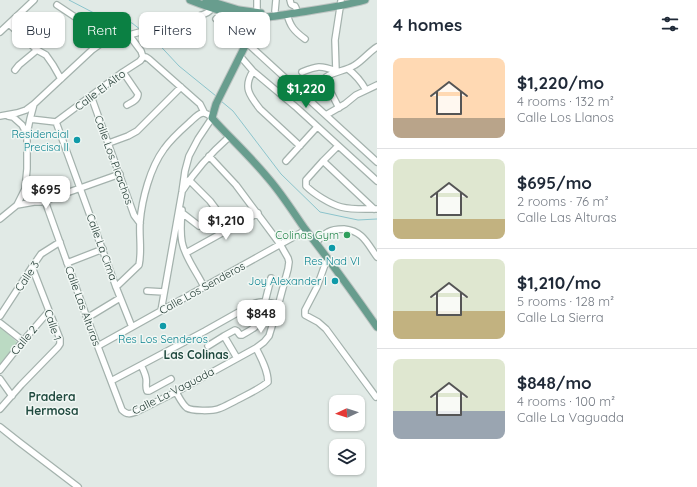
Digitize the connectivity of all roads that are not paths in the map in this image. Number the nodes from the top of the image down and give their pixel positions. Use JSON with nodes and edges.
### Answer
{"nodes":[{"id":1,"x":34,"y":0,"type":"edge"},
{"id":2,"x":190,"y":0,"type":"edge"},
{"id":3,"x":206,"y":0,"type":"edge"},
{"id":4,"x":257,"y":0,"type":"edge"},
{"id":5,"x":276,"y":0,"type":"edge"},
{"id":6,"x":290,"y":0,"type":"edge"},
{"id":7,"x":365,"y":0,"type":"edge"},
{"id":8,"x":342,"y":2,"type":"edge"},
{"id":9,"x":57,"y":5,"type":"dead end"},
{"id":10,"x":213,"y":5,"type":"junction"},
{"id":11,"x":296,"y":8,"type":"junction"},
{"id":12,"x":275,"y":11,"type":"junction"},
{"id":13,"x":247,"y":12,"type":"edge"},
{"id":14,"x":258,"y":12,"type":"edge"},
{"id":15,"x":270,"y":12,"type":"edge"},
{"id":16,"x":287,"y":14,"type":"junction"},
{"id":17,"x":73,"y":15,"type":"edge"},
{"id":18,"x":270,"y":15,"type":"edge"},
{"id":19,"x":9,"y":24,"type":"junction"},
{"id":20,"x":0,"y":32,"type":"edge"},
{"id":21,"x":131,"y":34,"type":"edge"},
{"id":22,"x":131,"y":38,"type":"edge"},
{"id":23,"x":305,"y":39,"type":"dead end"},
{"id":24,"x":377,"y":47,"type":"edge"},
{"id":25,"x":95,"y":48,"type":"edge"},
{"id":26,"x":244,"y":48,"type":"edge"},
{"id":27,"x":252,"y":48,"type":"edge"},
{"id":28,"x":37,"y":50,"type":"junction"},
{"id":29,"x":240,"y":56,"type":"junction"},
{"id":30,"x":143,"y":57,"type":"junction"},
{"id":31,"x":348,"y":69,"type":"junction"},
{"id":32,"x":15,"y":70,"type":"dead end"},
{"id":33,"x":253,"y":71,"type":"junction"},
{"id":34,"x":123,"y":72,"type":"junction"},
{"id":35,"x":302,"y":72,"type":"dead end"},
{"id":36,"x":336,"y":72,"type":"junction"},
{"id":37,"x":61,"y":79,"type":"junction"},
{"id":38,"x":377,"y":85,"type":"edge"},
{"id":39,"x":181,"y":87,"type":"junction"},
{"id":40,"x":366,"y":90,"type":"junction"},
{"id":41,"x":91,"y":96,"type":"junction"},
{"id":42,"x":34,"y":104,"type":"junction"},
{"id":43,"x":127,"y":105,"type":"dead end"},
{"id":44,"x":339,"y":108,"type":"junction"},
{"id":45,"x":204,"y":112,"type":"junction"},
{"id":46,"x":326,"y":115,"type":"junction"},
{"id":47,"x":2,"y":116,"type":"edge"},
{"id":48,"x":212,"y":118,"type":"junction"},
{"id":49,"x":30,"y":119,"type":"junction"},
{"id":50,"x":56,"y":122,"type":"junction"},
{"id":51,"x":317,"y":127,"type":"junction"},
{"id":52,"x":27,"y":134,"type":"junction"},
{"id":53,"x":229,"y":137,"type":"junction"},
{"id":54,"x":109,"y":143,"type":"junction"},
{"id":55,"x":300,"y":146,"type":"junction"},
{"id":56,"x":338,"y":146,"type":"junction"},
{"id":57,"x":208,"y":156,"type":"junction"},
{"id":58,"x":286,"y":161,"type":"dead end"},
{"id":59,"x":323,"y":161,"type":"junction"},
{"id":60,"x":377,"y":162,"type":"edge"},
{"id":61,"x":120,"y":174,"type":"junction"},
{"id":62,"x":189,"y":180,"type":"junction"},
{"id":63,"x":377,"y":181,"type":"edge"},
{"id":64,"x":80,"y":188,"type":"junction"},
{"id":65,"x":25,"y":189,"type":"junction"},
{"id":66,"x":182,"y":192,"type":"junction"},
{"id":67,"x":45,"y":201,"type":"junction"},
{"id":68,"x":34,"y":202,"type":"junction"},
{"id":69,"x":17,"y":205,"type":"junction"},
{"id":70,"x":142,"y":205,"type":"junction"},
{"id":71,"x":132,"y":208,"type":"junction"},
{"id":72,"x":376,"y":209,"type":"edge"},
{"id":73,"x":182,"y":212,"type":"junction"},
{"id":74,"x":258,"y":213,"type":"junction"},
{"id":75,"x":0,"y":219,"type":"edge"},
{"id":76,"x":140,"y":223,"type":"junction"},
{"id":77,"x":200,"y":226,"type":"dead end"},
{"id":78,"x":230,"y":228,"type":"junction"},
{"id":79,"x":306,"y":230,"type":"junction"},
{"id":80,"x":60,"y":242,"type":"junction"},
{"id":81,"x":316,"y":242,"type":"junction"},
{"id":82,"x":280,"y":244,"type":"junction"},
{"id":83,"x":103,"y":249,"type":"junction"},
{"id":84,"x":186,"y":253,"type":"junction"},
{"id":85,"x":377,"y":257,"type":"edge"},
{"id":86,"x":327,"y":259,"type":"junction"},
{"id":87,"x":67,"y":263,"type":"junction"},
{"id":88,"x":32,"y":267,"type":"junction"},
{"id":89,"x":271,"y":278,"type":"dead end"},
{"id":90,"x":204,"y":287,"type":"junction"},
{"id":91,"x":116,"y":288,"type":"junction"},
{"id":92,"x":147,"y":291,"type":"dead end"},
{"id":93,"x":164,"y":292,"type":"junction"},
{"id":94,"x":120,"y":298,"type":"junction"},
{"id":95,"x":265,"y":302,"type":"junction"},
{"id":96,"x":250,"y":305,"type":"junction"},
{"id":97,"x":278,"y":305,"type":"junction"},
{"id":98,"x":49,"y":311,"type":"junction"},
{"id":99,"x":161,"y":311,"type":"junction"},
{"id":100,"x":0,"y":316,"type":"edge"},
{"id":101,"x":87,"y":318,"type":"junction"},
{"id":102,"x":0,"y":323,"type":"edge"},
{"id":103,"x":132,"y":327,"type":"junction"},
{"id":104,"x":377,"y":327,"type":"edge"},
{"id":105,"x":224,"y":336,"type":"junction"},
{"id":106,"x":23,"y":341,"type":"junction"},
{"id":107,"x":98,"y":346,"type":"junction"},
{"id":108,"x":208,"y":346,"type":"dead end"},
{"id":109,"x":256,"y":348,"type":"junction"},
{"id":110,"x":237,"y":358,"type":"junction"},
{"id":111,"x":141,"y":365,"type":"junction"},
{"id":112,"x":0,"y":370,"type":"edge"},
{"id":113,"x":0,"y":379,"type":"edge"},
{"id":114,"x":171,"y":379,"type":"dead end"},
{"id":115,"x":111,"y":381,"type":"junction"},
{"id":116,"x":176,"y":392,"type":"junction"},
{"id":117,"x":12,"y":396,"type":"junction"},
{"id":118,"x":376,"y":397,"type":"edge"},
{"id":119,"x":0,"y":409,"type":"edge"},
{"id":120,"x":122,"y":410,"type":"joint"},
{"id":121,"x":0,"y":427,"type":"edge"},
{"id":122,"x":78,"y":487,"type":"edge"}],
"edges":[{"from":1,"to":19,"type":"street"},
{"from":2,"to":10,"type":"main road"},
{"from":3,"to":10,"type":"main road"},
{"from":4,"to":14,"type":"street"},
{"from":5,"to":12,"type":"street"},
{"from":6,"to":11,"type":"street"},
{"from":7,"to":8,"type":"main road"},
{"from":8,"to":11,"type":"main road"},
{"from":8,"to":16,"type":"main road"},
{"from":8,"to":36,"type":"street"},
{"from":9,"to":17,"type":"street"},
{"from":10,"to":13,"type":"main road"},
{"from":10,"to":21,"type":"street"},
{"from":11,"to":12,"type":"main road"},
{"from":12,"to":15,"type":"main road"},
{"from":16,"to":18,"type":"main road"},
{"from":16,"to":23,"type":"street"},
{"from":19,"to":20,"type":"street"},
{"from":19,"to":28,"type":"street"},
{"from":22,"to":30,"type":"street"},
{"from":24,"to":31,"type":"street"},
{"from":25,"to":37,"type":"street"},
{"from":26,"to":29,"type":"main road"},
{"from":27,"to":46,"type":"street"},
{"from":28,"to":32,"type":"street"},
{"from":28,"to":37,"type":"street"},
{"from":29,"to":33,"type":"street"},
{"from":29,"to":48,"type":"main road"},
{"from":30,"to":34,"type":"street","name":"Calle El Alto"},
{"from":30,"to":39,"type":"street"},
{"from":31,"to":36,"type":"street"},
{"from":31,"to":40,"type":"street"},
{"from":33,"to":51,"type":"street"},
{"from":33,"to":55,"type":"street"},
{"from":34,"to":41,"type":"street","name":"Calle El Alto"},
{"from":34,"to":43,"type":"street"},
{"from":35,"to":36,"type":"street"},
{"from":36,"to":44,"type":"street"},
{"from":37,"to":42,"type":"street"},
{"from":38,"to":40,"type":"street"},
{"from":39,"to":45,"type":"street"},
{"from":39,"to":54,"type":"street"},
{"from":40,"to":44,"type":"street"},
{"from":41,"to":50,"type":"street","name":"Calle El Alto"},
{"from":41,"to":54,"type":"street","name":"Calle Los Picachos"},
{"from":42,"to":47,"type":"street"},
{"from":42,"to":49,"type":"street"},
{"from":44,"to":46,"type":"street"},
{"from":45,"to":48,"type":"street"},
{"from":45,"to":70,"type":"street"},
{"from":46,"to":60,"type":"street"},
{"from":47,"to":52,"type":"street"},
{"from":48,"to":53,"type":"main road"},
{"from":48,"to":66,"type":"street"},
{"from":49,"to":50,"type":"street"},
{"from":49,"to":52,"type":"street"},
{"from":50,"to":64,"type":"street","name":"Calle La Cima"},
{"from":51,"to":55,"type":"street"},
{"from":51,"to":56,"type":"street"},
{"from":52,"to":65,"type":"street"},
{"from":53,"to":57,"type":"street"},
{"from":53,"to":79,"type":"main road"},
{"from":54,"to":61,"type":"street","name":"Calle Los Picachos"},
{"from":55,"to":58,"type":"street"},
{"from":56,"to":59,"type":"street"},
{"from":56,"to":63,"type":"street"},
{"from":57,"to":62,"type":"street"},
{"from":57,"to":74,"type":"street","name":"Calle La Vaguada"},
{"from":59,"to":72,"type":"street"},
{"from":59,"to":72,"type":"street"},
{"from":61,"to":64,"type":"street"},
{"from":61,"to":71,"type":"street","name":"Calle Los Picachos"},
{"from":62,"to":66,"type":"street"},
{"from":62,"to":78,"type":"street"},
{"from":64,"to":67,"type":"street"},
{"from":64,"to":83,"type":"street","name":"Calle La Cima"},
{"from":65,"to":68,"type":"street"},
{"from":65,"to":69,"type":"street"},
{"from":66,"to":73,"type":"street"},
{"from":66,"to":93,"type":"street"},
{"from":67,"to":68,"type":"street"},
{"from":67,"to":80,"type":"street","name":"Calle Las Alturas"},
{"from":68,"to":69,"type":"street"},
{"from":69,"to":75,"type":"street"},
{"from":70,"to":71,"type":"street"},
{"from":70,"to":76,"type":"street"},
{"from":71,"to":76,"type":"street","name":"Calle Los Picachos"},
{"from":73,"to":77,"type":"street"},
{"from":73,"to":84,"type":"street"},
{"from":74,"to":78,"type":"street"},
{"from":74,"to":82,"type":"street","name":"Calle La Vaguada"},
{"from":76,"to":91,"type":"street"},
{"from":78,"to":84,"type":"street"},
{"from":79,"to":81,"type":"main road"},
{"from":79,"to":82,"type":"street","name":"Calle Los Senderos"},
{"from":80,"to":87,"type":"street","name":"Calle Las Alturas"},
{"from":80,"to":88,"type":"street","name":"Calle 3"},
{"from":81,"to":85,"type":"street"},
{"from":81,"to":86,"type":"main road"},
{"from":82,"to":90,"type":"street","name":"Calle Los Senderos"},
{"from":82,"to":97,"type":"street","name":"Calle La Vaguada"},
{"from":83,"to":87,"type":"street"},
{"from":83,"to":91,"type":"street","name":"Calle La Cima"},
{"from":84,"to":90,"type":"street"},
{"from":86,"to":104,"type":"main road"},
{"from":86,"to":118,"type":"street"},
{"from":87,"to":101,"type":"street","name":"Calle Las Alturas"},
{"from":88,"to":98,"type":"street","name":"Calle 1"},
{"from":88,"to":100,"type":"street","name":"Calle 3"},
{"from":89,"to":95,"type":"street"},
{"from":90,"to":99,"type":"street","name":"Calle Los Senderos"},
{"from":91,"to":94,"type":"street","name":"Calle La Cima"},
{"from":92,"to":93,"type":"street"},
{"from":93,"to":99,"type":"street"},
{"from":94,"to":101,"type":"street"},
{"from":94,"to":103,"type":"street","name":"Calle La Cima"},
{"from":95,"to":96,"type":"street"},
{"from":95,"to":97,"type":"street"},
{"from":96,"to":105,"type":"street"},
{"from":96,"to":111,"type":"street"},
{"from":97,"to":109,"type":"street","name":"Calle La Vaguada"},
{"from":98,"to":106,"type":"street","name":"Calle 2"},
{"from":98,"to":117,"type":"street","name":"Calle 1"},
{"from":99,"to":103,"type":"street","name":"Calle Los Senderos"},
{"from":101,"to":107,"type":"street","name":"Calle Las Alturas"},
{"from":102,"to":106,"type":"street"},
{"from":103,"to":107,"type":"street","name":"Calle Los Senderos"},
{"from":105,"to":108,"type":"street"},
{"from":105,"to":110,"type":"street"},
{"from":106,"to":112,"type":"street","name":"Calle 2"},
{"from":107,"to":115,"type":"street","name":"Calle Las Alturas"},
{"from":109,"to":110,"type":"street","name":"Calle La Vaguada"},
{"from":109,"to":116,"type":"street"},
{"from":110,"to":116,"type":"street","name":"Calle La Vaguada"},
{"from":111,"to":114,"type":"street"},
{"from":111,"to":115,"type":"street"},
{"from":113,"to":117,"type":"street"},
{"from":115,"to":120,"type":"street","name":"Calle Las Alturas"},
{"from":116,"to":120,"type":"street","name":"Calle La Vaguada"},
{"from":117,"to":119,"type":"street","name":"Calle 1"},
{"from":121,"to":122,"type":"street"}]}
